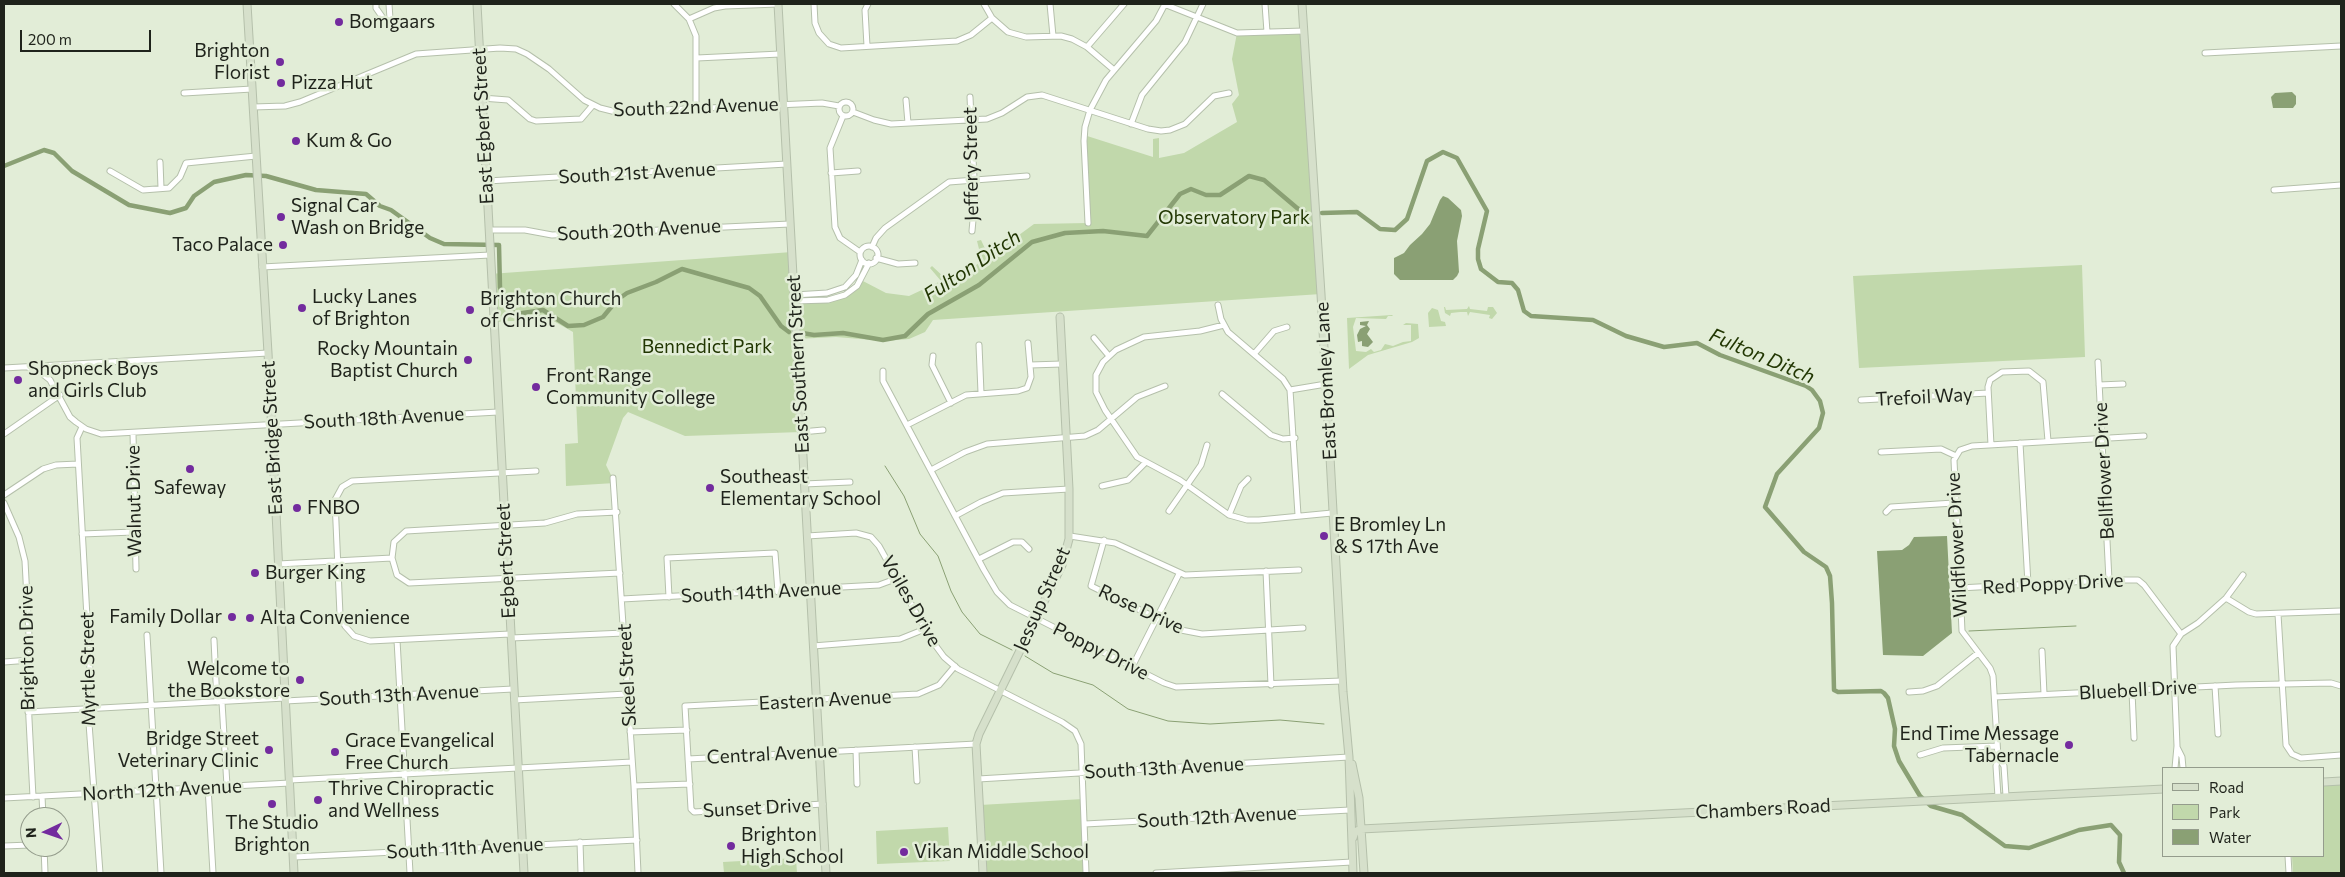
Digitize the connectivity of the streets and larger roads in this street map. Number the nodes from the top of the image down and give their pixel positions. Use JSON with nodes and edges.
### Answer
{"nodes":[{"id":1,"x":247,"y":4,"type":"edge"},
{"id":2,"x":376,"y":4,"type":"edge"},
{"id":3,"x":390,"y":4,"type":"edge"},
{"id":4,"x":477,"y":4,"type":"edge"},
{"id":5,"x":674,"y":4,"type":"edge"},
{"id":6,"x":778,"y":4,"type":"edge"},
{"id":7,"x":814,"y":4,"type":"edge"},
{"id":8,"x":868,"y":4,"type":"edge"},
{"id":9,"x":984,"y":4,"type":"edge"},
{"id":10,"x":1050,"y":4,"type":"edge"},
{"id":11,"x":1124,"y":4,"type":"edge"},
{"id":12,"x":1165,"y":4,"type":"edge"},
{"id":13,"x":1203,"y":4,"type":"edge"},
{"id":14,"x":1265,"y":4,"type":"edge"},
{"id":15,"x":1302,"y":4,"type":"edge"},
{"id":16,"x":992,"y":18,"type":"junction"},
{"id":17,"x":1198,"y":18,"type":"junction"},
{"id":18,"x":689,"y":19,"type":"junction"},
{"id":19,"x":1304,"y":30,"type":"junction"},
{"id":20,"x":1267,"y":32,"type":"junction"},
{"id":21,"x":1053,"y":36,"type":"junction"},
{"id":22,"x":867,"y":46,"type":"junction"},
{"id":23,"x":2341,"y":46,"type":"edge"},
{"id":24,"x":1087,"y":47,"type":"junction"},
{"id":25,"x":479,"y":49,"type":"junction"},
{"id":26,"x":2205,"y":53,"type":"dead end"},
{"id":27,"x":780,"y":54,"type":"junction"},
{"id":28,"x":697,"y":58,"type":"junction"},
{"id":29,"x":1114,"y":70,"type":"junction"},
{"id":30,"x":252,"y":89,"type":"junction"},
{"id":31,"x":184,"y":93,"type":"dead end"},
{"id":32,"x":1229,"y":93,"type":"dead end"},
{"id":33,"x":970,"y":97,"type":"dead end"},
{"id":34,"x":482,"y":98,"type":"junction"},
{"id":35,"x":906,"y":100,"type":"dead end"},
{"id":36,"x":783,"y":104,"type":"junction"},
{"id":37,"x":593,"y":105,"type":"junction"},
{"id":38,"x":839,"y":106,"type":"junction"},
{"id":39,"x":253,"y":107,"type":"junction"},
{"id":40,"x":696,"y":109,"type":"junction"},
{"id":41,"x":1090,"y":110,"type":"junction"},
{"id":42,"x":852,"y":112,"type":"junction"},
{"id":43,"x":843,"y":116,"type":"junction"},
{"id":44,"x":971,"y":120,"type":"junction"},
{"id":45,"x":908,"y":123,"type":"junction"},
{"id":46,"x":1131,"y":124,"type":"junction"},
{"id":47,"x":256,"y":156,"type":"junction"},
{"id":48,"x":160,"y":162,"type":"dead end"},
{"id":49,"x":787,"y":164,"type":"junction"},
{"id":50,"x":110,"y":171,"type":"dead end"},
{"id":51,"x":858,"y":171,"type":"dead end"},
{"id":52,"x":831,"y":173,"type":"junction"},
{"id":53,"x":1027,"y":176,"type":"dead end"},
{"id":54,"x":974,"y":179,"type":"junction"},
{"id":55,"x":487,"y":181,"type":"junction"},
{"id":56,"x":2341,"y":185,"type":"edge"},
{"id":57,"x":161,"y":188,"type":"junction"},
{"id":58,"x":2274,"y":190,"type":"dead end"},
{"id":59,"x":1088,"y":223,"type":"dead end"},
{"id":60,"x":790,"y":224,"type":"junction"},
{"id":61,"x":489,"y":230,"type":"junction"},
{"id":62,"x":972,"y":231,"type":"dead end"},
{"id":63,"x":872,"y":247,"type":"junction"},
{"id":64,"x":489,"y":252,"type":"junction"},
{"id":65,"x":860,"y":252,"type":"junction"},
{"id":66,"x":876,"y":258,"type":"junction"},
{"id":67,"x":862,"y":260,"type":"junction"},
{"id":68,"x":869,"y":263,"type":"junction"},
{"id":69,"x":915,"y":263,"type":"dead end"},
{"id":70,"x":262,"y":266,"type":"junction"},
{"id":71,"x":794,"y":298,"type":"junction"},
{"id":72,"x":1218,"y":304,"type":"dead end"},
{"id":73,"x":1060,"y":317,"type":"dead end"},
{"id":74,"x":1224,"y":325,"type":"junction"},
{"id":75,"x":1287,"y":327,"type":"dead end"},
{"id":76,"x":1094,"y":338,"type":"dead end"},
{"id":77,"x":1028,"y":343,"type":"dead end"},
{"id":78,"x":978,"y":345,"type":"dead end"},
{"id":79,"x":268,"y":354,"type":"junction"},
{"id":80,"x":1254,"y":354,"type":"junction"},
{"id":81,"x":933,"y":356,"type":"dead end"},
{"id":82,"x":1109,"y":356,"type":"junction"},
{"id":83,"x":2098,"y":362,"type":"dead end"},
{"id":84,"x":1062,"y":364,"type":"junction"},
{"id":85,"x":1030,"y":365,"type":"junction"},
{"id":86,"x":26,"y":367,"type":"junction"},
{"id":87,"x":4,"y":368,"type":"edge"},
{"id":88,"x":883,"y":371,"type":"dead end"},
{"id":89,"x":1326,"y":384,"type":"junction"},
{"id":90,"x":2123,"y":384,"type":"dead end"},
{"id":91,"x":2099,"y":385,"type":"junction"},
{"id":92,"x":1166,"y":386,"type":"dead end"},
{"id":93,"x":1290,"y":390,"type":"junction"},
{"id":94,"x":981,"y":393,"type":"junction"},
{"id":95,"x":1988,"y":393,"type":"junction"},
{"id":96,"x":1222,"y":394,"type":"dead end"},
{"id":97,"x":60,"y":395,"type":"junction"},
{"id":98,"x":1861,"y":400,"type":"dead end"},
{"id":99,"x":951,"y":403,"type":"junction"},
{"id":100,"x":498,"y":412,"type":"junction"},
{"id":101,"x":1111,"y":418,"type":"junction"},
{"id":102,"x":271,"y":424,"type":"junction"},
{"id":103,"x":907,"y":425,"type":"junction"},
{"id":104,"x":82,"y":427,"type":"junction"},
{"id":105,"x":823,"y":430,"type":"dead end"},
{"id":106,"x":801,"y":432,"type":"junction"},
{"id":107,"x":132,"y":433,"type":"junction"},
{"id":108,"x":4,"y":434,"type":"edge"},
{"id":109,"x":2144,"y":436,"type":"dead end"},
{"id":110,"x":1295,"y":438,"type":"junction"},
{"id":111,"x":1066,"y":439,"type":"junction"},
{"id":112,"x":2102,"y":439,"type":"junction"},
{"id":113,"x":2048,"y":441,"type":"junction"},
{"id":114,"x":2020,"y":443,"type":"junction"},
{"id":115,"x":1207,"y":445,"type":"dead end"},
{"id":116,"x":1990,"y":445,"type":"junction"},
{"id":117,"x":1881,"y":452,"type":"dead end"},
{"id":118,"x":1956,"y":456,"type":"junction"},
{"id":119,"x":1146,"y":462,"type":"junction"},
{"id":120,"x":78,"y":464,"type":"junction"},
{"id":121,"x":931,"y":470,"type":"junction"},
{"id":122,"x":536,"y":471,"type":"dead end"},
{"id":123,"x":502,"y":473,"type":"junction"},
{"id":124,"x":614,"y":478,"type":"dead end"},
{"id":125,"x":1248,"y":479,"type":"dead end"},
{"id":126,"x":850,"y":482,"type":"dead end"},
{"id":127,"x":804,"y":484,"type":"junction"},
{"id":128,"x":1187,"y":485,"type":"junction"},
{"id":129,"x":1102,"y":486,"type":"dead end"},
{"id":130,"x":1069,"y":488,"type":"junction"},
{"id":131,"x":4,"y":495,"type":"edge"},
{"id":132,"x":4,"y":503,"type":"edge"},
{"id":133,"x":1954,"y":503,"type":"junction"},
{"id":134,"x":1169,"y":511,"type":"dead end"},
{"id":135,"x":617,"y":512,"type":"junction"},
{"id":136,"x":1886,"y":512,"type":"dead end"},
{"id":137,"x":1332,"y":514,"type":"junction"},
{"id":138,"x":1229,"y":515,"type":"junction"},
{"id":139,"x":1298,"y":515,"type":"junction"},
{"id":140,"x":955,"y":516,"type":"junction"},
{"id":141,"x":504,"y":526,"type":"junction"},
{"id":142,"x":134,"y":532,"type":"junction"},
{"id":143,"x":82,"y":534,"type":"junction"},
{"id":144,"x":807,"y":536,"type":"junction"},
{"id":145,"x":1070,"y":536,"type":"junction"},
{"id":146,"x":1104,"y":540,"type":"junction"},
{"id":147,"x":1029,"y":549,"type":"dead end"},
{"id":148,"x":392,"y":558,"type":"junction"},
{"id":149,"x":979,"y":559,"type":"junction"},
{"id":150,"x":337,"y":561,"type":"junction"},
{"id":151,"x":278,"y":564,"type":"junction"},
{"id":152,"x":136,"y":569,"type":"dead end"},
{"id":153,"x":1299,"y":570,"type":"dead end"},
{"id":154,"x":620,"y":572,"type":"junction"},
{"id":155,"x":1266,"y":572,"type":"junction"},
{"id":156,"x":1179,"y":574,"type":"junction"},
{"id":157,"x":2243,"y":575,"type":"dead end"},
{"id":158,"x":898,"y":578,"type":"junction"},
{"id":159,"x":507,"y":580,"type":"junction"},
{"id":160,"x":2109,"y":580,"type":"junction"},
{"id":161,"x":2028,"y":584,"type":"junction"},
{"id":162,"x":1959,"y":588,"type":"junction"},
{"id":163,"x":810,"y":590,"type":"junction"},
{"id":164,"x":778,"y":592,"type":"junction"},
{"id":165,"x":669,"y":597,"type":"junction"},
{"id":166,"x":2226,"y":598,"type":"junction"},
{"id":167,"x":622,"y":599,"type":"junction"},
{"id":168,"x":2341,"y":611,"type":"edge"},
{"id":169,"x":2278,"y":614,"type":"junction"},
{"id":170,"x":1036,"y":618,"type":"junction"},
{"id":171,"x":1157,"y":618,"type":"junction"},
{"id":172,"x":1303,"y":628,"type":"dead end"},
{"id":173,"x":925,"y":629,"type":"junction"},
{"id":174,"x":1269,"y":630,"type":"junction"},
{"id":175,"x":624,"y":633,"type":"junction"},
{"id":176,"x":2181,"y":634,"type":"junction"},
{"id":177,"x":147,"y":636,"type":"dead end"},
{"id":178,"x":510,"y":636,"type":"junction"},
{"id":179,"x":214,"y":640,"type":"dead end"},
{"id":180,"x":397,"y":640,"type":"junction"},
{"id":181,"x":813,"y":646,"type":"junction"},
{"id":182,"x":2042,"y":651,"type":"dead end"},
{"id":183,"x":1978,"y":653,"type":"junction"},
{"id":184,"x":30,"y":660,"type":"junction"},
{"id":185,"x":4,"y":662,"type":"edge"},
{"id":186,"x":954,"y":666,"type":"junction"},
{"id":187,"x":1132,"y":667,"type":"junction"},
{"id":188,"x":1342,"y":681,"type":"junction"},
{"id":189,"x":2282,"y":684,"type":"junction"},
{"id":190,"x":1271,"y":685,"type":"junction"},
{"id":191,"x":2215,"y":686,"type":"junction"},
{"id":192,"x":2341,"y":686,"type":"edge"},
{"id":193,"x":513,"y":689,"type":"junction"},
{"id":194,"x":2174,"y":689,"type":"junction"},
{"id":195,"x":1000,"y":690,"type":"junction"},
{"id":196,"x":2132,"y":691,"type":"junction"},
{"id":197,"x":1909,"y":692,"type":"dead end"},
{"id":198,"x":627,"y":694,"type":"junction"},
{"id":199,"x":2044,"y":694,"type":"junction"},
{"id":200,"x":400,"y":695,"type":"junction"},
{"id":201,"x":1995,"y":697,"type":"junction"},
{"id":202,"x":285,"y":699,"type":"junction"},
{"id":203,"x":514,"y":700,"type":"junction"},
{"id":204,"x":817,"y":701,"type":"junction"},
{"id":205,"x":219,"y":702,"type":"junction"},
{"id":206,"x":150,"y":705,"type":"junction"},
{"id":207,"x":88,"y":708,"type":"junction"},
{"id":208,"x":28,"y":712,"type":"junction"},
{"id":209,"x":687,"y":730,"type":"junction"},
{"id":210,"x":630,"y":732,"type":"junction"},
{"id":211,"x":2218,"y":734,"type":"dead end"},
{"id":212,"x":2134,"y":738,"type":"dead end"},
{"id":213,"x":976,"y":744,"type":"junction"},
{"id":214,"x":1997,"y":746,"type":"junction"},
{"id":215,"x":2177,"y":746,"type":"junction"},
{"id":216,"x":915,"y":747,"type":"junction"},
{"id":217,"x":856,"y":750,"type":"junction"},
{"id":218,"x":820,"y":753,"type":"junction"},
{"id":219,"x":1920,"y":755,"type":"dead end"},
{"id":220,"x":2341,"y":755,"type":"edge"},
{"id":221,"x":1998,"y":757,"type":"junction"},
{"id":222,"x":688,"y":758,"type":"junction"},
{"id":223,"x":1349,"y":758,"type":"junction"},
{"id":224,"x":632,"y":762,"type":"junction"},
{"id":225,"x":2175,"y":767,"type":"edge"},
{"id":226,"x":2183,"y":767,"type":"edge"},
{"id":227,"x":518,"y":769,"type":"junction"},
{"id":228,"x":1082,"y":773,"type":"junction"},
{"id":229,"x":404,"y":774,"type":"junction"},
{"id":230,"x":978,"y":779,"type":"junction"},
{"id":231,"x":290,"y":781,"type":"junction"},
{"id":232,"x":916,"y":781,"type":"dead end"},
{"id":233,"x":2341,"y":781,"type":"edge"},
{"id":234,"x":2325,"y":782,"type":"edge"},
{"id":235,"x":1350,"y":783,"type":"junction"},
{"id":236,"x":690,"y":784,"type":"junction"},
{"id":237,"x":857,"y":784,"type":"dead end"},
{"id":238,"x":227,"y":786,"type":"junction"},
{"id":239,"x":634,"y":786,"type":"junction"},
{"id":240,"x":208,"y":787,"type":"junction"},
{"id":241,"x":2162,"y":789,"type":"edge"},
{"id":242,"x":156,"y":790,"type":"junction"},
{"id":243,"x":94,"y":793,"type":"junction"},
{"id":244,"x":33,"y":796,"type":"junction"},
{"id":245,"x":42,"y":796,"type":"junction"},
{"id":246,"x":1998,"y":796,"type":"junction"},
{"id":247,"x":2006,"y":796,"type":"junction"},
{"id":248,"x":4,"y":798,"type":"edge"},
{"id":249,"x":823,"y":804,"type":"junction"},
{"id":250,"x":43,"y":807,"type":"edge"},
{"id":251,"x":1350,"y":810,"type":"junction"},
{"id":252,"x":1084,"y":824,"type":"junction"},
{"id":253,"x":1361,"y":829,"type":"junction"},
{"id":254,"x":637,"y":840,"type":"junction"},
{"id":255,"x":580,"y":842,"type":"junction"},
{"id":256,"x":1352,"y":843,"type":"junction"},
{"id":257,"x":20,"y":845,"type":"edge"},
{"id":258,"x":522,"y":845,"type":"junction"},
{"id":259,"x":4,"y":846,"type":"edge"},
{"id":260,"x":408,"y":850,"type":"junction"},
{"id":261,"x":44,"y":857,"type":"edge"},
{"id":262,"x":294,"y":857,"type":"junction"},
{"id":263,"x":2288,"y":857,"type":"edge"},
{"id":264,"x":1352,"y":862,"type":"junction"},
{"id":265,"x":45,"y":873,"type":"edge"},
{"id":266,"x":100,"y":873,"type":"edge"},
{"id":267,"x":161,"y":873,"type":"edge"},
{"id":268,"x":213,"y":873,"type":"edge"},
{"id":269,"x":294,"y":873,"type":"edge"},
{"id":270,"x":410,"y":873,"type":"edge"},
{"id":271,"x":524,"y":873,"type":"edge"},
{"id":272,"x":581,"y":873,"type":"edge"},
{"id":273,"x":638,"y":873,"type":"edge"},
{"id":274,"x":826,"y":873,"type":"edge"},
{"id":275,"x":984,"y":873,"type":"edge"},
{"id":276,"x":1086,"y":873,"type":"edge"},
{"id":277,"x":1156,"y":873,"type":"edge"},
{"id":278,"x":1353,"y":873,"type":"edge"},
{"id":279,"x":1364,"y":873,"type":"edge"},
{"id":280,"x":2289,"y":873,"type":"edge"}],
"edges":[{"from":1,"to":30,"type":"street","name":"East Bridge Street"},
{"from":2,"to":3,"type":"street"},
{"from":4,"to":25,"type":"street","name":"East Egbert Street"},
{"from":5,"to":18,"type":"street"},
{"from":6,"to":18,"type":"street"},
{"from":6,"to":27,"type":"street","name":"East Southern Street"},
{"from":7,"to":22,"type":"street"},
{"from":8,"to":22,"type":"street"},
{"from":9,"to":16,"type":"street"},
{"from":10,"to":21,"type":"street"},
{"from":11,"to":24,"type":"street"},
{"from":12,"to":17,"type":"street"},
{"from":12,"to":29,"type":"street"},
{"from":13,"to":17,"type":"street"},
{"from":14,"to":20,"type":"street"},
{"from":15,"to":19,"type":"street","name":"East Bromley Lane"},
{"from":16,"to":21,"type":"street"},
{"from":16,"to":22,"type":"street"},
{"from":17,"to":20,"type":"street"},
{"from":17,"to":46,"type":"street"},
{"from":18,"to":28,"type":"street"},
{"from":19,"to":20,"type":"street"},
{"from":19,"to":89,"type":"street","name":"East Bromley Lane"},
{"from":21,"to":24,"type":"street"},
{"from":23,"to":26,"type":"street"},
{"from":24,"to":29,"type":"street"},
{"from":25,"to":34,"type":"street","name":"East Egbert Street"},
{"from":25,"to":37,"type":"street","name":"South 22nd Avenue"},
{"from":25,"to":39,"type":"street","name":"South 22nd Avenue"},
{"from":27,"to":28,"type":"street"},
{"from":27,"to":36,"type":"street","name":"East Southern Street"},
{"from":28,"to":40,"type":"street"},
{"from":29,"to":41,"type":"street"},
{"from":30,"to":31,"type":"street"},
{"from":30,"to":39,"type":"street","name":"East Bridge Street"},
{"from":32,"to":46,"type":"street"},
{"from":33,"to":44,"type":"street","name":"Jeffery Street"},
{"from":34,"to":37,"type":"street"},
{"from":34,"to":55,"type":"street","name":"East Egbert Street"},
{"from":35,"to":45,"type":"street"},
{"from":36,"to":38,"type":"street","name":"South 22nd Avenue"},
{"from":36,"to":40,"type":"street","name":"South 22nd Avenue"},
{"from":36,"to":49,"type":"street","name":"East Southern Street"},
{"from":37,"to":40,"type":"street","name":"South 22nd Avenue"},
{"from":38,"to":42,"type":"street"},
{"from":38,"to":43,"type":"street"},
{"from":39,"to":47,"type":"street","name":"East Bridge Street"},
{"from":41,"to":44,"type":"street"},
{"from":41,"to":46,"type":"street"},
{"from":41,"to":59,"type":"street"},
{"from":42,"to":43,"type":"street"},
{"from":42,"to":45,"type":"street"},
{"from":43,"to":52,"type":"street"},
{"from":44,"to":45,"type":"street"},
{"from":44,"to":54,"type":"street","name":"Jeffery Street"},
{"from":47,"to":57,"type":"street"},
{"from":47,"to":70,"type":"street","name":"East Bridge Street"},
{"from":48,"to":57,"type":"street"},
{"from":49,"to":55,"type":"street","name":"South 21st Avenue"},
{"from":49,"to":60,"type":"street","name":"East Southern Street"},
{"from":50,"to":57,"type":"street"},
{"from":51,"to":52,"type":"street"},
{"from":52,"to":65,"type":"street"},
{"from":53,"to":54,"type":"street"},
{"from":54,"to":62,"type":"street","name":"Jeffery Street"},
{"from":54,"to":63,"type":"street"},
{"from":55,"to":61,"type":"street","name":"East Egbert Street"},
{"from":56,"to":58,"type":"street"},
{"from":60,"to":61,"type":"street","name":"South 20th Avenue"},
{"from":60,"to":71,"type":"street","name":"East Southern Street"},
{"from":61,"to":64,"type":"street","name":"East Egbert Street"},
{"from":63,"to":65,"type":"street"},
{"from":63,"to":66,"type":"street"},
{"from":64,"to":70,"type":"street"},
{"from":64,"to":100,"type":"street","name":"Egbert Street"},
{"from":65,"to":67,"type":"street"},
{"from":66,"to":68,"type":"street"},
{"from":66,"to":69,"type":"street"},
{"from":67,"to":68,"type":"street"},
{"from":67,"to":71,"type":"street"},
{"from":68,"to":71,"type":"street"},
{"from":70,"to":79,"type":"street","name":"East Bridge Street"},
{"from":71,"to":106,"type":"street","name":"East Southern Street"},
{"from":72,"to":74,"type":"street"},
{"from":73,"to":84,"type":"street","name":"Jessup Street"},
{"from":74,"to":80,"type":"street"},
{"from":74,"to":82,"type":"street"},
{"from":75,"to":80,"type":"street"},
{"from":76,"to":82,"type":"street"},
{"from":77,"to":85,"type":"street"},
{"from":78,"to":94,"type":"street"},
{"from":79,"to":86,"type":"street"},
{"from":79,"to":102,"type":"street","name":"East Bridge Street"},
{"from":80,"to":93,"type":"street"},
{"from":81,"to":99,"type":"street"},
{"from":82,"to":101,"type":"street"},
{"from":83,"to":91,"type":"street","name":"Bellflower Drive"},
{"from":84,"to":85,"type":"street"},
{"from":84,"to":111,"type":"street","name":"Jessup Street"},
{"from":85,"to":94,"type":"street"},
{"from":86,"to":87,"type":"street"},
{"from":86,"to":97,"type":"street"},
{"from":88,"to":103,"type":"street","name":"Poppy Drive"},
{"from":89,"to":93,"type":"street"},
{"from":89,"to":137,"type":"street","name":"East Bromley Lane"},
{"from":90,"to":91,"type":"street"},
{"from":91,"to":112,"type":"street","name":"Bellflower Drive"},
{"from":92,"to":101,"type":"street"},
{"from":93,"to":110,"type":"street"},
{"from":94,"to":99,"type":"street"},
{"from":95,"to":98,"type":"street","name":"Trefoil Way"},
{"from":95,"to":113,"type":"street"},
{"from":95,"to":116,"type":"street"},
{"from":96,"to":110,"type":"street"},
{"from":97,"to":104,"type":"street"},
{"from":97,"to":108,"type":"street"},
{"from":99,"to":103,"type":"street"},
{"from":100,"to":102,"type":"street","name":"South 18th Avenue"},
{"from":100,"to":123,"type":"street","name":"Egbert Street"},
{"from":101,"to":111,"type":"street"},
{"from":101,"to":119,"type":"street"},
{"from":102,"to":107,"type":"street","name":"South 18th Avenue"},
{"from":102,"to":151,"type":"street","name":"East Bridge Street"},
{"from":103,"to":121,"type":"street","name":"Poppy Drive"},
{"from":104,"to":107,"type":"street","name":"South 18th Avenue"},
{"from":104,"to":120,"type":"street","name":"Myrtle Street"},
{"from":105,"to":106,"type":"street"},
{"from":106,"to":127,"type":"street","name":"East Southern Street"},
{"from":107,"to":142,"type":"street","name":"Walnut Drive"},
{"from":109,"to":112,"type":"street","name":"Wildflower Drive"},
{"from":110,"to":139,"type":"street"},
{"from":111,"to":121,"type":"street"},
{"from":111,"to":130,"type":"street","name":"Jessup Street"},
{"from":112,"to":113,"type":"street","name":"Wildflower Drive"},
{"from":112,"to":160,"type":"street","name":"Bellflower Drive"},
{"from":113,"to":114,"type":"street","name":"Wildflower Drive"},
{"from":114,"to":116,"type":"street","name":"Wildflower Drive"},
{"from":114,"to":161,"type":"street"},
{"from":115,"to":128,"type":"street"},
{"from":116,"to":118,"type":"street","name":"Wildflower Drive"},
{"from":117,"to":118,"type":"street"},
{"from":118,"to":133,"type":"street","name":"Wildflower Drive"},
{"from":119,"to":128,"type":"street"},
{"from":119,"to":129,"type":"street"},
{"from":120,"to":131,"type":"street"},
{"from":120,"to":143,"type":"street","name":"Myrtle Street"},
{"from":121,"to":140,"type":"street","name":"Poppy Drive"},
{"from":122,"to":123,"type":"street"},
{"from":123,"to":141,"type":"street","name":"Egbert Street"},
{"from":123,"to":150,"type":"street"},
{"from":124,"to":135,"type":"street","name":"Skeel Street"},
{"from":125,"to":138,"type":"street"},
{"from":126,"to":127,"type":"street"},
{"from":127,"to":144,"type":"street","name":"East Southern Street"},
{"from":128,"to":134,"type":"street"},
{"from":128,"to":138,"type":"street"},
{"from":130,"to":140,"type":"street"},
{"from":130,"to":145,"type":"street","name":"Jessup Street"},
{"from":132,"to":184,"type":"street","name":"Brighton Drive"},
{"from":133,"to":136,"type":"street"},
{"from":133,"to":162,"type":"street","name":"Wildflower Drive"},
{"from":135,"to":141,"type":"street"},
{"from":135,"to":154,"type":"street","name":"Skeel Street"},
{"from":137,"to":139,"type":"street"},
{"from":137,"to":188,"type":"street","name":"East Bromley Lane"},
{"from":138,"to":139,"type":"street"},
{"from":140,"to":149,"type":"street","name":"Poppy Drive"},
{"from":141,"to":148,"type":"street"},
{"from":141,"to":159,"type":"street","name":"Egbert Street"},
{"from":142,"to":143,"type":"street"},
{"from":142,"to":152,"type":"street","name":"Walnut Drive"},
{"from":143,"to":207,"type":"street","name":"Myrtle Street"},
{"from":144,"to":158,"type":"street","name":"Voiles Drive"},
{"from":144,"to":163,"type":"street","name":"East Southern Street"},
{"from":145,"to":146,"type":"street"},
{"from":145,"to":170,"type":"street","name":"Jessup Street"},
{"from":146,"to":156,"type":"street"},
{"from":146,"to":171,"type":"street","name":"Rose Drive"},
{"from":147,"to":149,"type":"street"},
{"from":148,"to":150,"type":"street"},
{"from":148,"to":159,"type":"street"},
{"from":149,"to":170,"type":"street","name":"Poppy Drive"},
{"from":150,"to":151,"type":"street"},
{"from":150,"to":180,"type":"street"},
{"from":151,"to":202,"type":"street","name":"East Bridge Street"},
{"from":153,"to":155,"type":"street"},
{"from":154,"to":159,"type":"street"},
{"from":154,"to":167,"type":"street","name":"Skeel Street"},
{"from":155,"to":156,"type":"street"},
{"from":155,"to":174,"type":"street"},
{"from":156,"to":171,"type":"street"},
{"from":157,"to":166,"type":"street"},
{"from":158,"to":163,"type":"street","name":"South 14th Avenue"},
{"from":158,"to":173,"type":"street","name":"Voiles Drive"},
{"from":159,"to":178,"type":"street","name":"Egbert Street"},
{"from":160,"to":161,"type":"street","name":"Red Poppy Drive"},
{"from":160,"to":176,"type":"street","name":"Red Poppy Drive"},
{"from":161,"to":162,"type":"street","name":"Red Poppy Drive"},
{"from":162,"to":183,"type":"street","name":"Wildflower Drive"},
{"from":163,"to":164,"type":"street","name":"South 14th Avenue"},
{"from":163,"to":181,"type":"street","name":"East Southern Street"},
{"from":164,"to":165,"type":"street","name":"South 14th Avenue"},
{"from":164,"to":165,"type":"street"},
{"from":165,"to":167,"type":"street","name":"South 14th Avenue"},
{"from":166,"to":169,"type":"street"},
{"from":166,"to":176,"type":"street"},
{"from":167,"to":175,"type":"street","name":"Skeel Street"},
{"from":168,"to":169,"type":"street"},
{"from":169,"to":189,"type":"street"},
{"from":170,"to":187,"type":"street","name":"Poppy Drive"},
{"from":170,"to":195,"type":"street","name":"Jessup Street"},
{"from":171,"to":174,"type":"street","name":"Rose Drive"},
{"from":171,"to":187,"type":"street"},
{"from":172,"to":174,"type":"street","name":"Rose Drive"},
{"from":173,"to":181,"type":"street"},
{"from":173,"to":186,"type":"street","name":"Voiles Drive"},
{"from":174,"to":190,"type":"street"},
{"from":175,"to":178,"type":"street"},
{"from":175,"to":198,"type":"street","name":"Skeel Street"},
{"from":176,"to":194,"type":"street"},
{"from":177,"to":206,"type":"street"},
{"from":178,"to":180,"type":"street"},
{"from":178,"to":193,"type":"street","name":"Egbert Street"},
{"from":179,"to":205,"type":"street"},
{"from":180,"to":200,"type":"street"},
{"from":181,"to":204,"type":"street","name":"East Southern Street"},
{"from":182,"to":199,"type":"street"},
{"from":183,"to":197,"type":"street"},
{"from":183,"to":201,"type":"street","name":"Wildflower Drive"},
{"from":184,"to":185,"type":"street"},
{"from":184,"to":208,"type":"street","name":"Brighton Drive"},
{"from":186,"to":195,"type":"street","name":"Voiles Drive"},
{"from":186,"to":204,"type":"street","name":"Eastern Avenue"},
{"from":187,"to":190,"type":"street","name":"Poppy Drive"},
{"from":188,"to":190,"type":"street","name":"Poppy Drive"},
{"from":188,"to":223,"type":"street","name":"East Bromley Lane"},
{"from":189,"to":191,"type":"street","name":"Bluebell Drive"},
{"from":189,"to":192,"type":"street","name":"Bluebell Drive"},
{"from":189,"to":220,"type":"street"},
{"from":191,"to":194,"type":"street","name":"Bluebell Drive"},
{"from":191,"to":211,"type":"street"},
{"from":193,"to":200,"type":"street","name":"South 13th Avenue"},
{"from":193,"to":203,"type":"street","name":"Egbert Street"},
{"from":194,"to":196,"type":"street","name":"Bluebell Drive"},
{"from":194,"to":215,"type":"street"},
{"from":195,"to":213,"type":"street","name":"Jessup Street"},
{"from":195,"to":228,"type":"street","name":"Voiles Drive"},
{"from":196,"to":199,"type":"street","name":"Bluebell Drive"},
{"from":196,"to":212,"type":"street"},
{"from":198,"to":203,"type":"street"},
{"from":198,"to":210,"type":"street","name":"Skeel Street"},
{"from":199,"to":201,"type":"street","name":"Bluebell Drive"},
{"from":200,"to":202,"type":"street","name":"South 13th Avenue"},
{"from":200,"to":229,"type":"street"},
{"from":201,"to":214,"type":"street","name":"Wildflower Drive"},
{"from":202,"to":205,"type":"street","name":"South 13th Avenue"},
{"from":202,"to":231,"type":"street","name":"East Bridge Street"},
{"from":203,"to":227,"type":"street","name":"Egbert Street"},
{"from":204,"to":209,"type":"street","name":"Eastern Avenue"},
{"from":204,"to":218,"type":"street","name":"East Southern Street"},
{"from":205,"to":206,"type":"street","name":"South 13th Avenue"},
{"from":205,"to":238,"type":"street"},
{"from":206,"to":207,"type":"street","name":"South 13th Avenue"},
{"from":206,"to":242,"type":"street"},
{"from":207,"to":208,"type":"street","name":"South 13th Avenue"},
{"from":207,"to":243,"type":"street","name":"Myrtle Street"},
{"from":208,"to":244,"type":"street","name":"Brighton Drive"},
{"from":209,"to":210,"type":"street"},
{"from":209,"to":222,"type":"street"},
{"from":210,"to":224,"type":"street","name":"Skeel Street"},
{"from":213,"to":216,"type":"street","name":"Central Avenue"},
{"from":213,"to":230,"type":"street","name":"Jessup Street"},
{"from":214,"to":219,"type":"street"},
{"from":214,"to":221,"type":"street","name":"Wildflower Drive"},
{"from":215,"to":225,"type":"street"},
{"from":215,"to":226,"type":"street"},
{"from":216,"to":217,"type":"street","name":"Central Avenue"},
{"from":216,"to":232,"type":"street"},
{"from":217,"to":218,"type":"street","name":"Central Avenue"},
{"from":217,"to":237,"type":"street","name":"Central Avenue"},
{"from":218,"to":222,"type":"street","name":"Central Avenue"},
{"from":218,"to":249,"type":"street","name":"East Southern Street"},
{"from":221,"to":246,"type":"street","name":"Wildflower Drive"},
{"from":221,"to":247,"type":"street","name":"Wildflower Drive"},
{"from":222,"to":236,"type":"street"},
{"from":223,"to":228,"type":"street","name":"South 13th Avenue"},
{"from":223,"to":235,"type":"street","name":"East Bromley Lane"},
{"from":223,"to":253,"type":"street","name":"East Bromley Lane"},
{"from":224,"to":227,"type":"street"},
{"from":224,"to":239,"type":"street","name":"Skeel Street"},
{"from":227,"to":229,"type":"street"},
{"from":227,"to":258,"type":"street","name":"Egbert Street"},
{"from":228,"to":230,"type":"street","name":"South 13th Avenue"},
{"from":228,"to":252,"type":"street","name":"Voiles Drive"},
{"from":229,"to":231,"type":"street"},
{"from":229,"to":260,"type":"street"},
{"from":230,"to":275,"type":"street","name":"Jessup Street"},
{"from":231,"to":238,"type":"street","name":"North 12th Avenue"},
{"from":231,"to":262,"type":"street","name":"East Bridge Street"},
{"from":233,"to":234,"type":"street"},
{"from":235,"to":251,"type":"street","name":"East Bromley Lane"},
{"from":235,"to":253,"type":"street"},
{"from":236,"to":239,"type":"street","name":"Sunset Drive"},
{"from":236,"to":249,"type":"street","name":"Sunset Drive"},
{"from":238,"to":240,"type":"street","name":"North 12th Avenue"},
{"from":239,"to":254,"type":"street","name":"Skeel Street"},
{"from":240,"to":242,"type":"street","name":"North 12th Avenue"},
{"from":240,"to":268,"type":"street"},
{"from":241,"to":247,"type":"street","name":"Chambers Road"},
{"from":242,"to":243,"type":"street","name":"North 12th Avenue"},
{"from":242,"to":267,"type":"street"},
{"from":243,"to":245,"type":"street","name":"North 12th Avenue"},
{"from":243,"to":266,"type":"street","name":"Myrtle Street"},
{"from":244,"to":245,"type":"street","name":"North 12th Avenue"},
{"from":244,"to":248,"type":"street","name":"North 12th Avenue"},
{"from":245,"to":250,"type":"street"},
{"from":246,"to":247,"type":"street","name":"Chambers Road"},
{"from":246,"to":253,"type":"street","name":"Chambers Road"},
{"from":249,"to":274,"type":"street","name":"East Southern Street"},
{"from":251,"to":252,"type":"street","name":"South 12th Avenue"},
{"from":251,"to":256,"type":"street","name":"East Bromley Lane"},
{"from":252,"to":276,"type":"street","name":"Voiles Drive"},
{"from":253,"to":256,"type":"street"},
{"from":253,"to":279,"type":"street","name":"East Bromley Lane"},
{"from":254,"to":255,"type":"street","name":"South 11th Avenue"},
{"from":254,"to":273,"type":"street","name":"Skeel Street"},
{"from":255,"to":258,"type":"street","name":"South 11th Avenue"},
{"from":255,"to":272,"type":"street"},
{"from":256,"to":264,"type":"street","name":"East Bromley Lane"},
{"from":257,"to":259,"type":"street"},
{"from":258,"to":260,"type":"street","name":"South 11th Avenue"},
{"from":258,"to":271,"type":"street","name":"Egbert Street"},
{"from":260,"to":262,"type":"street","name":"South 11th Avenue"},
{"from":260,"to":270,"type":"street"},
{"from":261,"to":265,"type":"street"},
{"from":262,"to":269,"type":"street","name":"East Bridge Street"},
{"from":263,"to":280,"type":"street"},
{"from":264,"to":277,"type":"street"},
{"from":264,"to":278,"type":"street","name":"East Bromley Lane"}]}
